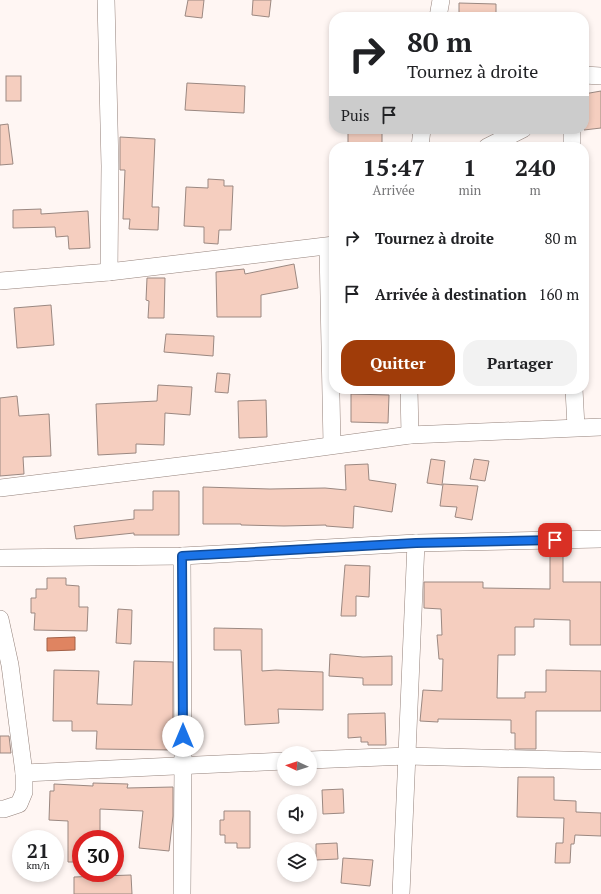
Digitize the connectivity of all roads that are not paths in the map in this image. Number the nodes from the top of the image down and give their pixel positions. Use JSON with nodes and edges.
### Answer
{"nodes":[{"id":1,"x":106,"y":0,"type":"edge"},
{"id":2,"x":441,"y":0,"type":"edge"},
{"id":3,"x":439,"y":12,"type":"edge"},
{"id":4,"x":589,"y":75,"type":"edge"},
{"id":5,"x":601,"y":76,"type":"edge"},
{"id":6,"x":512,"y":134,"type":"edge"},
{"id":7,"x":497,"y":142,"type":"edge"},
{"id":8,"x":329,"y":246,"type":"edge"},
{"id":9,"x":109,"y":272,"type":"junction"},
{"id":10,"x":0,"y":281,"type":"edge"},
{"id":11,"x":332,"y":394,"type":"edge"},
{"id":12,"x":410,"y":394,"type":"edge"},
{"id":13,"x":574,"y":394,"type":"edge"},
{"id":14,"x":576,"y":427,"type":"junction"},
{"id":15,"x":601,"y":427,"type":"edge"},
{"id":16,"x":410,"y":435,"type":"junction"},
{"id":17,"x":332,"y":445,"type":"junction"},
{"id":18,"x":0,"y":488,"type":"edge"},
{"id":19,"x":601,"y":539,"type":"edge"},
{"id":20,"x":416,"y":543,"type":"junction"},
{"id":21,"x":182,"y":556,"type":"junction"},
{"id":22,"x":0,"y":558,"type":"edge"},
{"id":23,"x":0,"y":619,"type":"edge"},
{"id":24,"x":5,"y":665,"type":"edge"},
{"id":25,"x":407,"y":756,"type":"junction"},
{"id":26,"x":317,"y":760,"type":"edge"},
{"id":27,"x":277,"y":761,"type":"edge"},
{"id":28,"x":601,"y":761,"type":"edge"},
{"id":29,"x":183,"y":765,"type":"junction"},
{"id":30,"x":24,"y":773,"type":"junction"},
{"id":31,"x":0,"y":809,"type":"edge"},
{"id":32,"x":182,"y":894,"type":"edge"},
{"id":33,"x":401,"y":894,"type":"edge"}],
"edges":[{"from":1,"to":9,"type":"street"},
{"from":2,"to":3,"type":"street"},
{"from":4,"to":5,"type":"street"},
{"from":6,"to":7,"type":"street"},
{"from":8,"to":9,"type":"street"},
{"from":9,"to":10,"type":"street"},
{"from":11,"to":17,"type":"street"},
{"from":12,"to":16,"type":"street"},
{"from":13,"to":14,"type":"street"},
{"from":14,"to":15,"type":"street"},
{"from":14,"to":16,"type":"street"},
{"from":16,"to":17,"type":"street"},
{"from":17,"to":18,"type":"street"},
{"from":19,"to":20,"type":"street"},
{"from":20,"to":21,"type":"street"},
{"from":20,"to":25,"type":"street"},
{"from":21,"to":22,"type":"street"},
{"from":21,"to":29,"type":"street"},
{"from":23,"to":24,"type":"street"},
{"from":24,"to":30,"type":"street"},
{"from":25,"to":26,"type":"street"},
{"from":25,"to":28,"type":"street"},
{"from":25,"to":33,"type":"street"},
{"from":27,"to":29,"type":"street"},
{"from":29,"to":30,"type":"street"},
{"from":29,"to":32,"type":"street"},
{"from":30,"to":31,"type":"street"}]}
